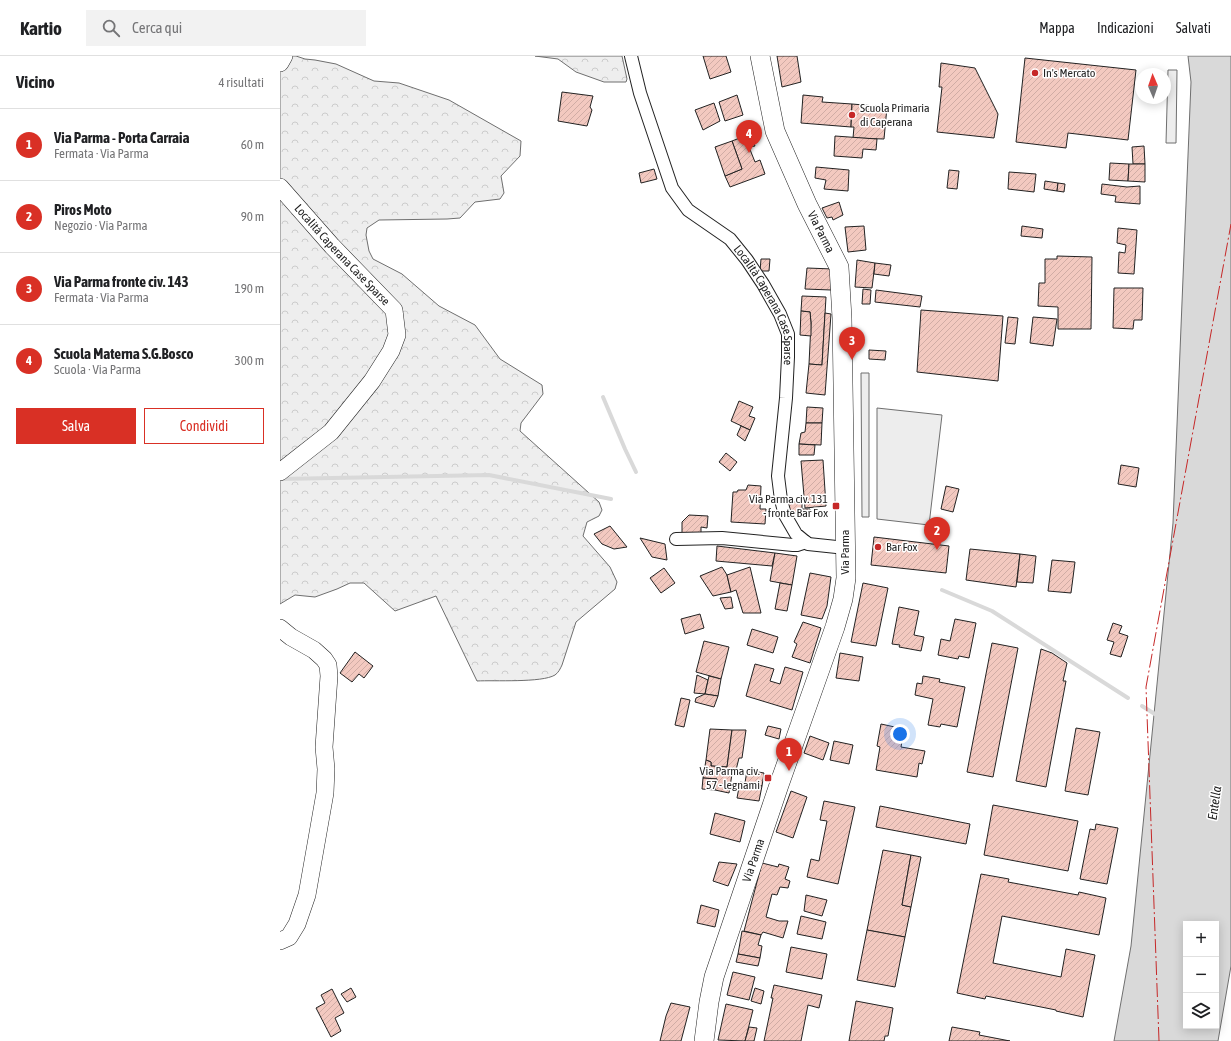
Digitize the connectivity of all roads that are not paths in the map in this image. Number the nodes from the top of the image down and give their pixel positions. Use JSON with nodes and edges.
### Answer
{"nodes":[{"id":1,"x":284,"y":56,"type":"edge"},
{"id":2,"x":631,"y":56,"type":"edge"},
{"id":3,"x":760,"y":56,"type":"edge"},
{"id":4,"x":280,"y":63,"type":"edge"},
{"id":5,"x":280,"y":187,"type":"edge"},
{"id":6,"x":280,"y":472,"type":"edge"},
{"id":7,"x":676,"y":540,"type":"dead end"},
{"id":8,"x":806,"y":542,"type":"junction"},
{"id":9,"x":846,"y":548,"type":"junction"},
{"id":10,"x":280,"y":628,"type":"edge"},
{"id":11,"x":280,"y":941,"type":"edge"},
{"id":12,"x":704,"y":1041,"type":"edge"}],
"edges":[{"from":1,"to":4,"type":"street"},
{"from":2,"to":8,"type":"street","name":"Località Caperana Case Sparse"},
{"from":3,"to":9,"type":"main road","name":"Via Parma"},
{"from":5,"to":6,"type":"street","name":"Località Caperana Case Sparse"},
{"from":7,"to":8,"type":"street"},
{"from":8,"to":9,"type":"street"},
{"from":9,"to":12,"type":"main road","name":"Via Parma"},
{"from":10,"to":11,"type":"street"}]}
